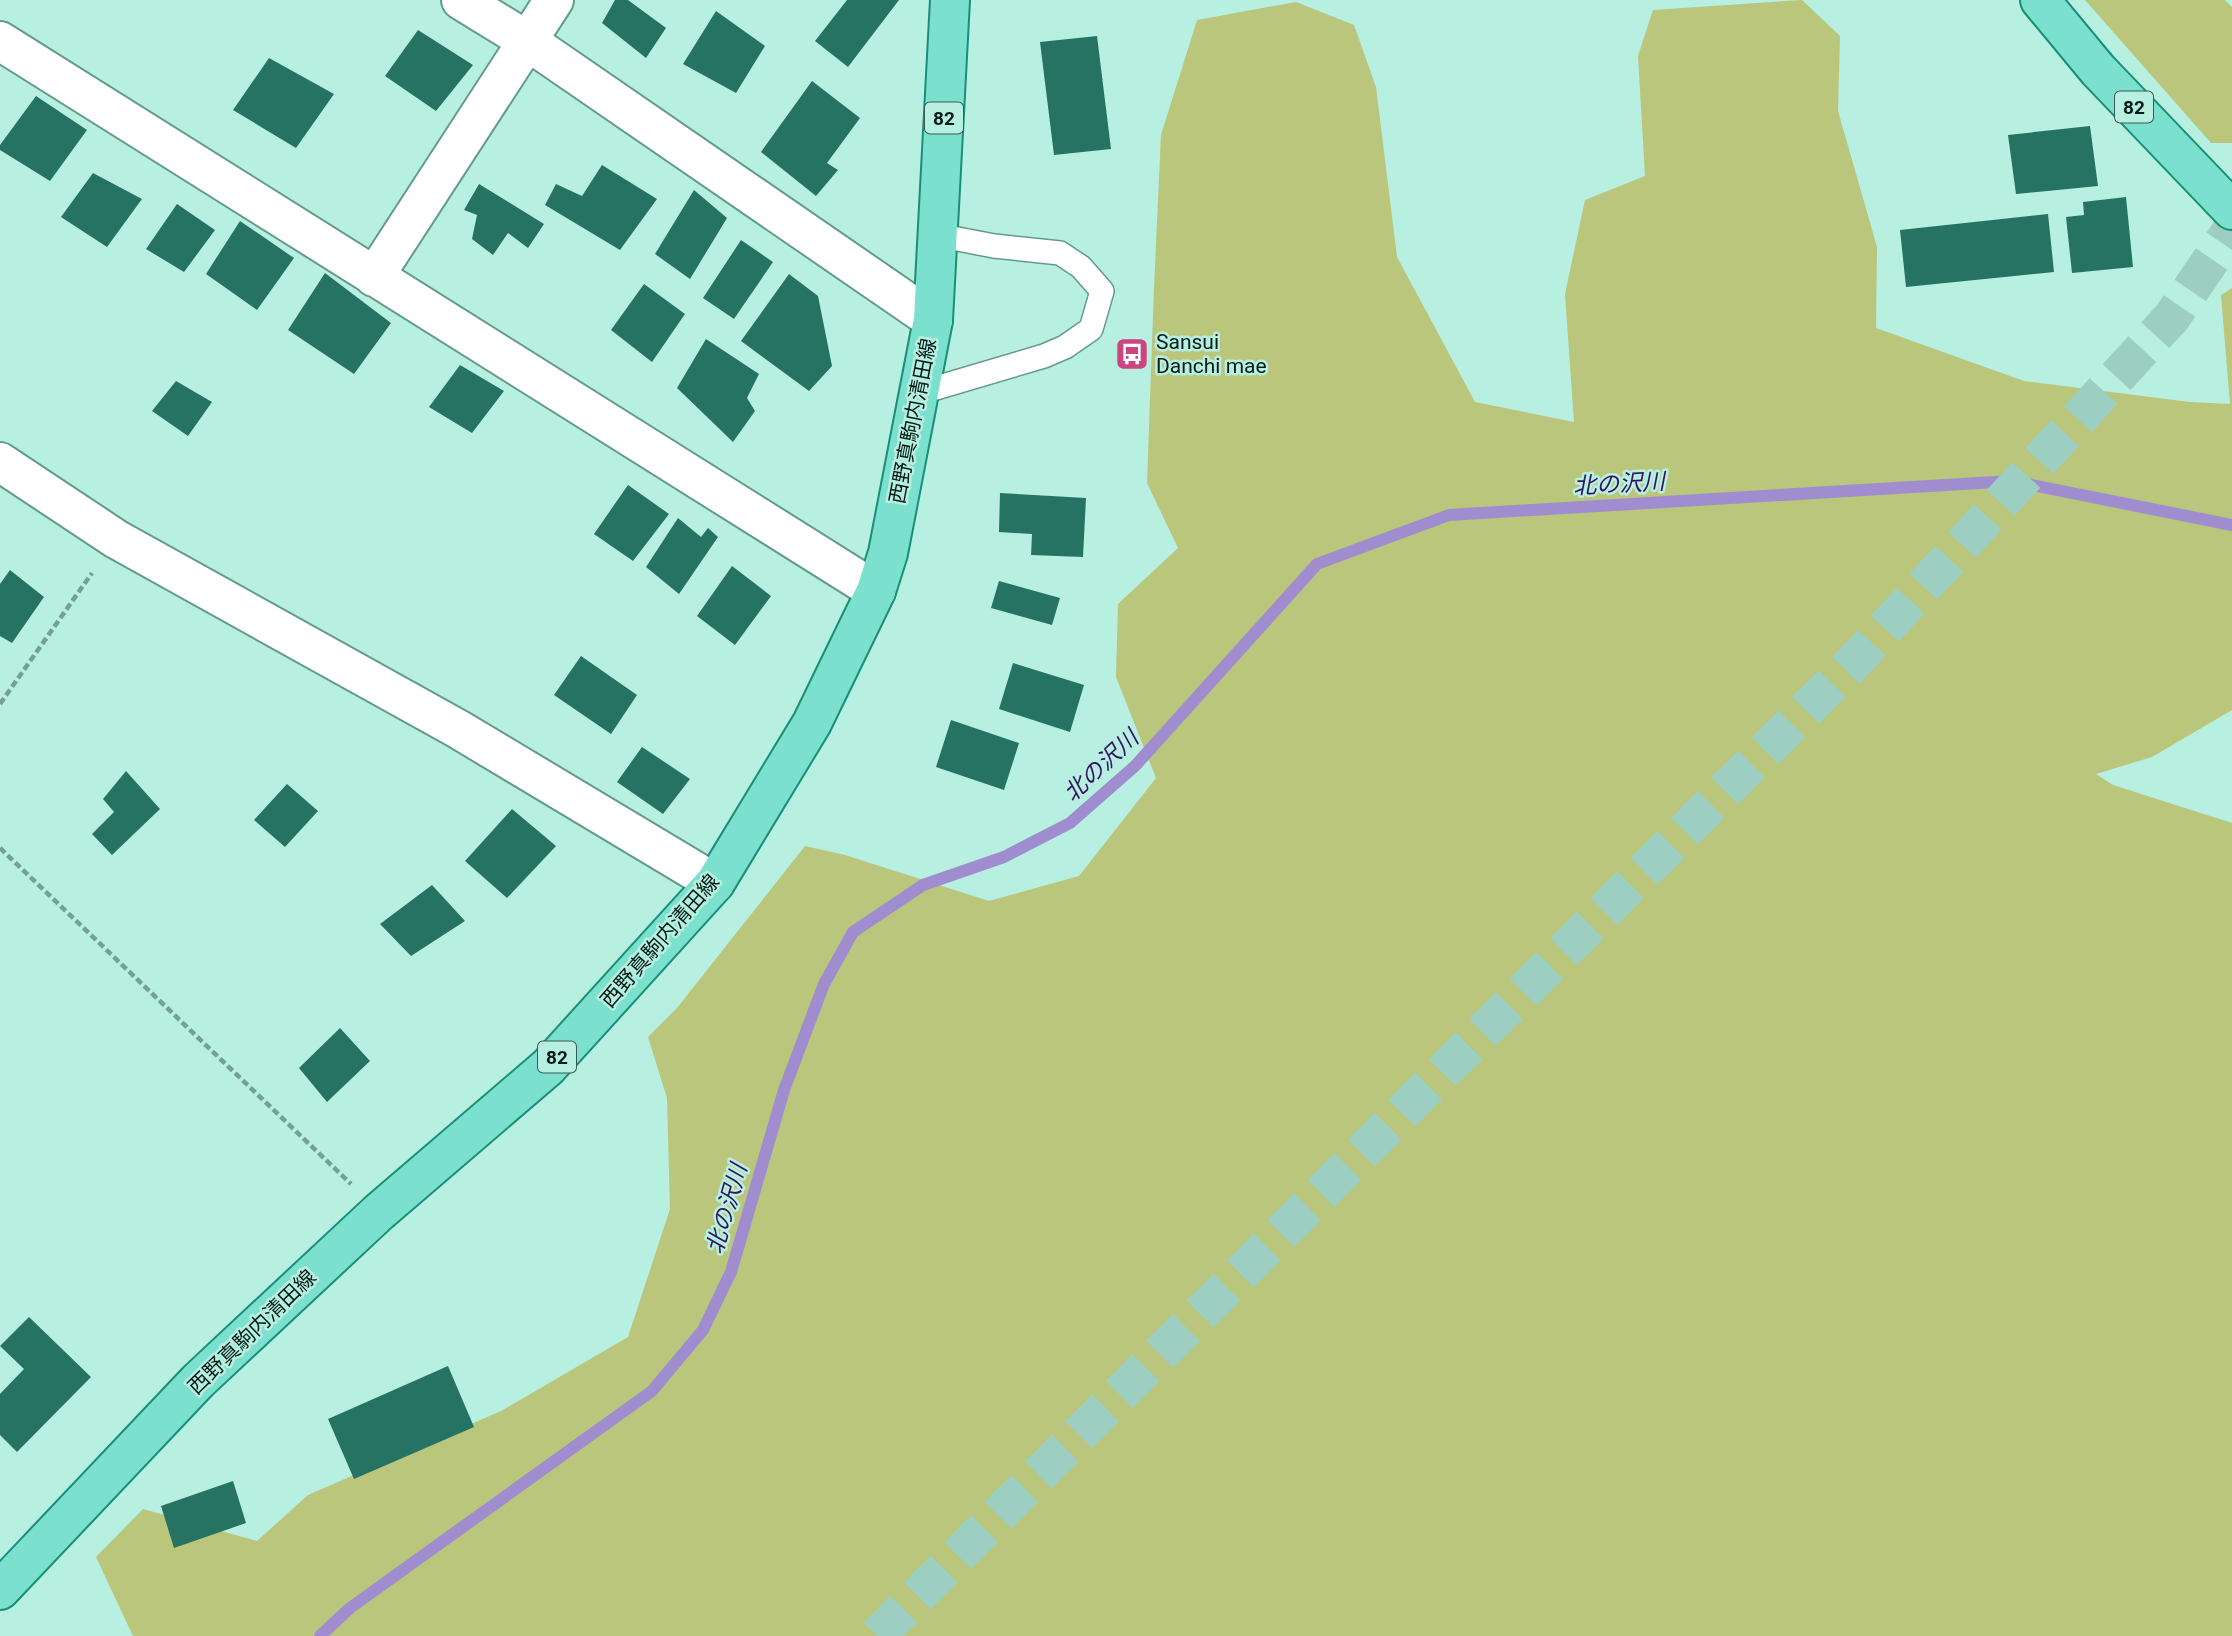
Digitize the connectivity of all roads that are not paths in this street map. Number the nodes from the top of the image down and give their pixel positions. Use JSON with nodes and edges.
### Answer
{"nodes":[{"id":1,"x":461,"y":0,"type":"edge"},
{"id":2,"x":554,"y":0,"type":"edge"},
{"id":3,"x":950,"y":0,"type":"edge"},
{"id":4,"x":2040,"y":0,"type":"edge"},
{"id":5,"x":526,"y":40,"type":"junction"},
{"id":6,"x":0,"y":41,"type":"edge"},
{"id":7,"x":2232,"y":210,"type":"edge"},
{"id":8,"x":937,"y":235,"type":"junction"},
{"id":9,"x":374,"y":277,"type":"junction"},
{"id":10,"x":933,"y":320,"type":"junction"},
{"id":11,"x":919,"y":393,"type":"junction"},
{"id":12,"x":0,"y":462,"type":"edge"},
{"id":13,"x":876,"y":591,"type":"junction"},
{"id":14,"x":715,"y":883,"type":"junction"},
{"id":15,"x":0,"y":1590,"type":"edge"}],
"edges":[{"from":1,"to":5,"type":"street"},
{"from":2,"to":5,"type":"street"},
{"from":3,"to":8,"type":"main road","name":"西野真駒内清田線","number":"82"},
{"from":4,"to":7,"type":"main road","number":"82"},
{"from":5,"to":9,"type":"street"},
{"from":5,"to":10,"type":"street"},
{"from":6,"to":9,"type":"street"},
{"from":8,"to":10,"type":"main road","name":"西野真駒内清田線","number":"82"},
{"from":8,"to":11,"type":"lane"},
{"from":9,"to":13,"type":"street"},
{"from":10,"to":11,"type":"main road","name":"西野真駒内清田線","number":"82"},
{"from":11,"to":13,"type":"main road","name":"西野真駒内清田線","number":"82"},
{"from":12,"to":14,"type":"street"},
{"from":13,"to":14,"type":"main road","name":"西野真駒内清田線","number":"82"},
{"from":14,"to":15,"type":"main road","name":"西野真駒内清田線","number":"82"}]}
